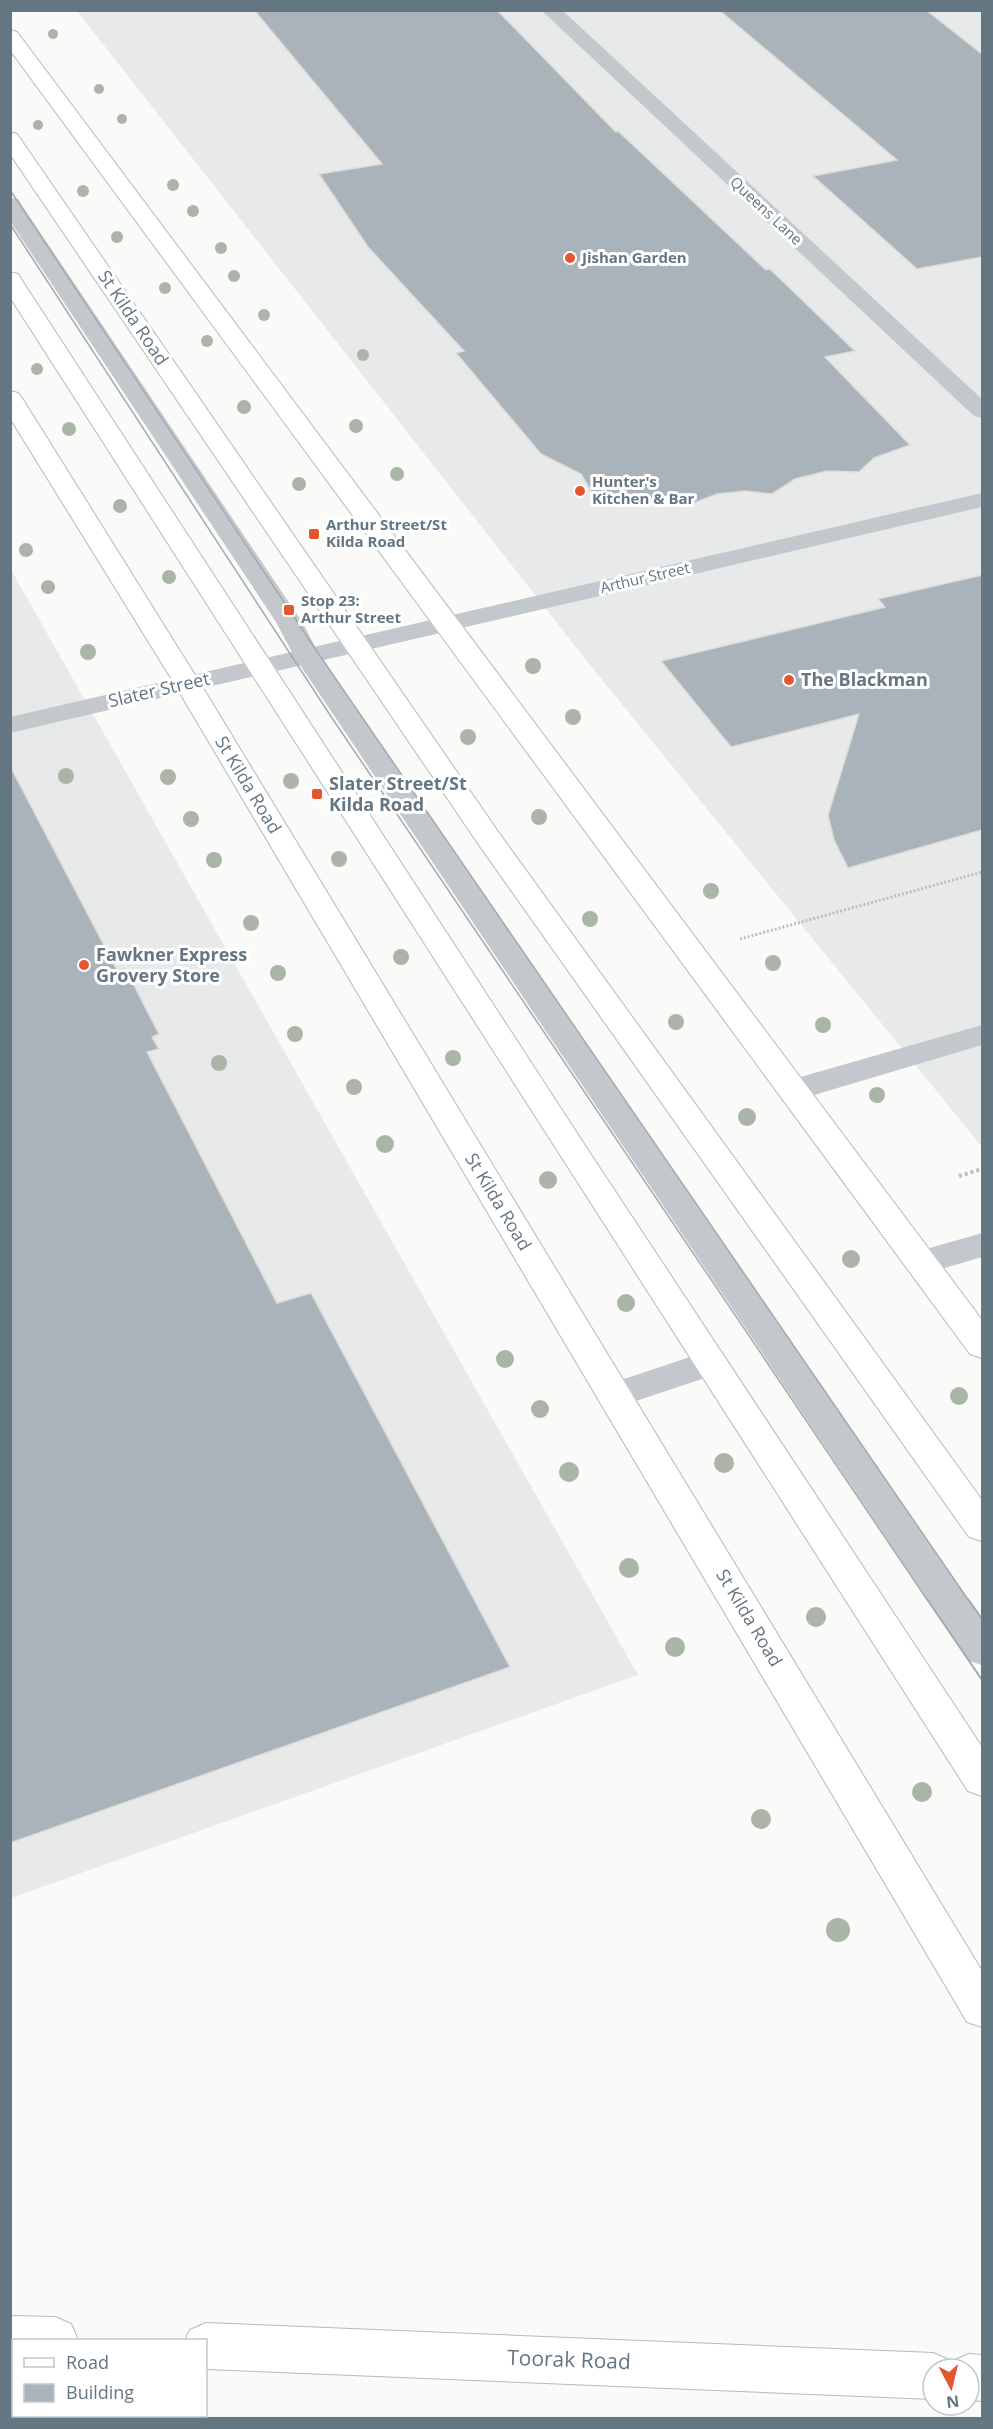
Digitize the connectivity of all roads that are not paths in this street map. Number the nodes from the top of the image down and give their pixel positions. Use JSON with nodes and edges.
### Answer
{"nodes":[{"id":1,"x":550,"y":10,"type":"edge"},
{"id":2,"x":10,"y":36,"type":"edge"},
{"id":3,"x":10,"y":138,"type":"edge"},
{"id":4,"x":10,"y":204,"type":"edge"},
{"id":5,"x":10,"y":279,"type":"edge"},
{"id":6,"x":10,"y":398,"type":"edge"},
{"id":7,"x":982,"y":411,"type":"edge"},
{"id":8,"x":982,"y":500,"type":"edge"},
{"id":9,"x":446,"y":624,"type":"junction"},
{"id":10,"x":355,"y":645,"type":"junction"},
{"id":11,"x":307,"y":656,"type":"junction"},
{"id":12,"x":260,"y":667,"type":"junction"},
{"id":13,"x":187,"y":683,"type":"junction"},
{"id":14,"x":10,"y":725,"type":"edge"},
{"id":15,"x":982,"y":1035,"type":"edge"},
{"id":16,"x":794,"y":1090,"type":"junction"},
{"id":17,"x":982,"y":1245,"type":"edge"},
{"id":18,"x":921,"y":1263,"type":"junction"},
{"id":19,"x":982,"y":1345,"type":"edge"},
{"id":20,"x":711,"y":1363,"type":"junction"},
{"id":21,"x":615,"y":1395,"type":"junction"},
{"id":22,"x":982,"y":1527,"type":"edge"},
{"id":23,"x":982,"y":1650,"type":"edge"},
{"id":24,"x":982,"y":1779,"type":"edge"},
{"id":25,"x":982,"y":2008,"type":"edge"},
{"id":26,"x":207,"y":2346,"type":"edge"},
{"id":27,"x":921,"y":2376,"type":"edge"}],
"edges":[{"from":1,"to":7,"type":"street","name":"Queens Lane"},
{"from":2,"to":9,"type":"main road"},
{"from":3,"to":10,"type":"main road","name":"St Kilda Road"},
{"from":4,"to":11,"type":"street"},
{"from":5,"to":12,"type":"main road"},
{"from":6,"to":13,"type":"main road","name":"St Kilda Road"},
{"from":8,"to":9,"type":"street","name":"Arthur Street"},
{"from":9,"to":10,"type":"street","name":"Arthur Street"},
{"from":9,"to":16,"type":"main road"},
{"from":10,"to":11,"type":"street","name":"Arthur Street"},
{"from":10,"to":22,"type":"main road","name":"St Kilda Road"},
{"from":11,"to":12,"type":"street","name":"Slater Street"},
{"from":11,"to":23,"type":"street"},
{"from":12,"to":13,"type":"street","name":"Slater Street"},
{"from":12,"to":20,"type":"main road"},
{"from":13,"to":14,"type":"street","name":"Slater Street"},
{"from":13,"to":21,"type":"main road","name":"St Kilda Road"},
{"from":15,"to":16,"type":"street"},
{"from":16,"to":18,"type":"main road"},
{"from":17,"to":18,"type":"street"},
{"from":18,"to":19,"type":"main road"},
{"from":20,"to":21,"type":"street"},
{"from":20,"to":24,"type":"main road"},
{"from":21,"to":25,"type":"main road","name":"St Kilda Road"},
{"from":26,"to":27,"type":"main road","name":"Toorak Road"}]}
